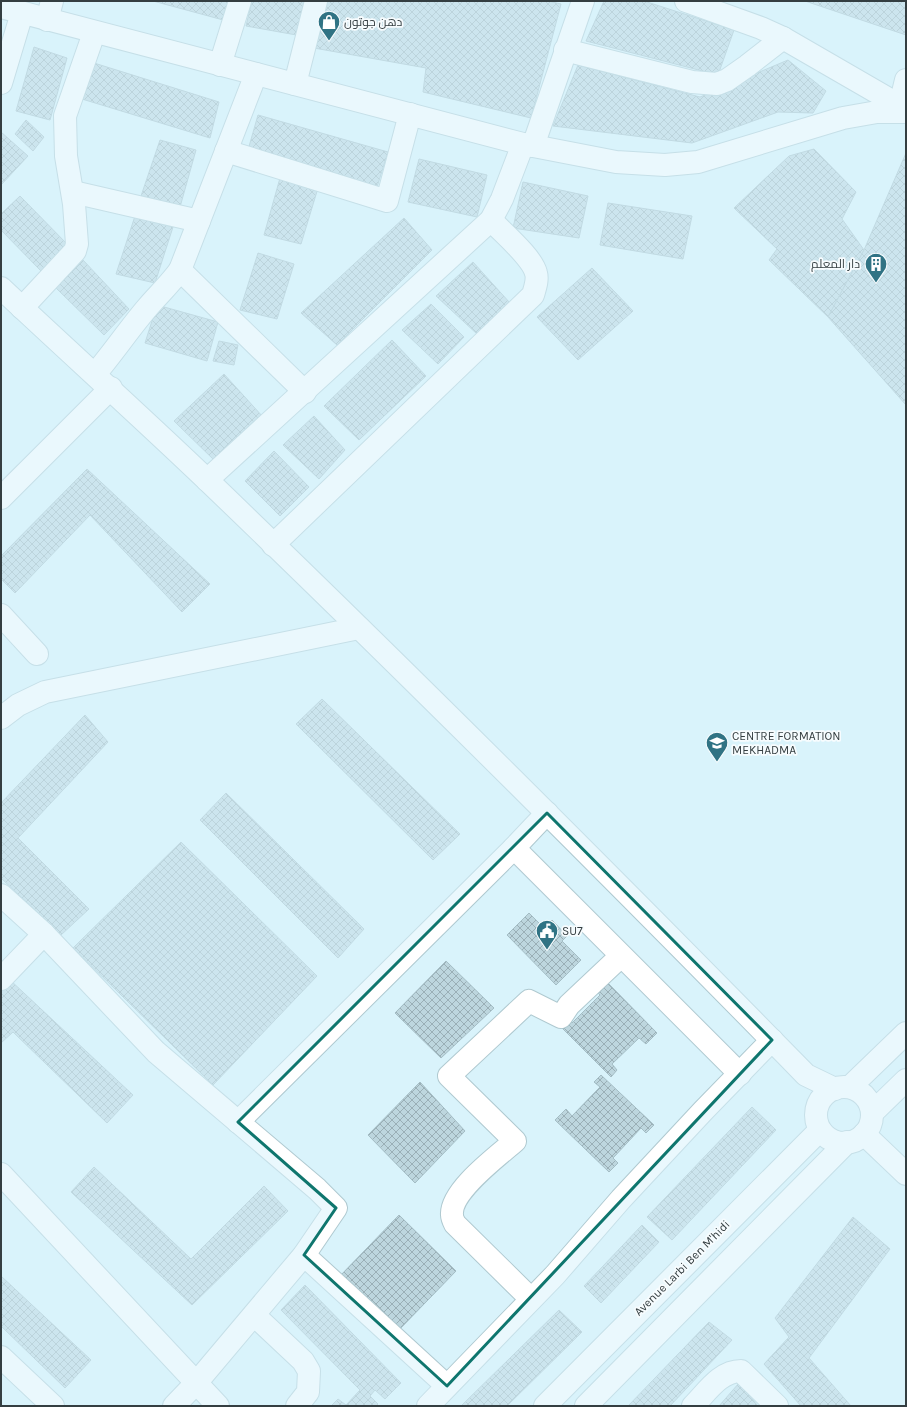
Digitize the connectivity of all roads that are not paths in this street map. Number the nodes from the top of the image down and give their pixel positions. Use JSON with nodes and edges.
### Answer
{"nodes":[{"id":1,"x":240,"y":1,"type":"edge"},
{"id":2,"x":316,"y":1,"type":"edge"},
{"id":3,"x":583,"y":1,"type":"edge"},
{"id":4,"x":686,"y":1,"type":"edge"},
{"id":5,"x":1,"y":7,"type":"edge"},
{"id":6,"x":733,"y":9,"type":"edge"},
{"id":7,"x":49,"y":10,"type":"edge"},
{"id":8,"x":22,"y":13,"type":"junction"},
{"id":9,"x":94,"y":33,"type":"junction"},
{"id":10,"x":783,"y":38,"type":"junction"},
{"id":11,"x":565,"y":50,"type":"junction"},
{"id":12,"x":220,"y":65,"type":"junction"},
{"id":13,"x":256,"y":74,"type":"junction"},
{"id":14,"x":906,"y":80,"type":"edge"},
{"id":15,"x":1,"y":83,"type":"edge"},
{"id":16,"x":295,"y":84,"type":"junction"},
{"id":17,"x":904,"y":108,"type":"edge"},
{"id":18,"x":410,"y":114,"type":"junction"},
{"id":19,"x":528,"y":145,"type":"junction"},
{"id":20,"x":226,"y":151,"type":"junction"},
{"id":21,"x":73,"y":192,"type":"junction"},
{"id":22,"x":491,"y":220,"type":"junction"},
{"id":23,"x":199,"y":221,"type":"junction"},
{"id":24,"x":180,"y":270,"type":"junction"},
{"id":25,"x":1,"y":288,"type":"edge"},
{"id":26,"x":22,"y":308,"type":"junction"},
{"id":27,"x":103,"y":381,"type":"junction"},
{"id":28,"x":305,"y":392,"type":"junction"},
{"id":29,"x":207,"y":480,"type":"junction"},
{"id":30,"x":1,"y":498,"type":"edge"},
{"id":31,"x":273,"y":545,"type":"junction"},
{"id":32,"x":1,"y":615,"type":"edge"},
{"id":33,"x":359,"y":628,"type":"junction"},
{"id":34,"x":36,"y":654,"type":"dead end"},
{"id":35,"x":1,"y":718,"type":"edge"},
{"id":36,"x":547,"y":813,"type":"junction"},
{"id":37,"x":514,"y":848,"type":"junction"},
{"id":38,"x":1,"y":895,"type":"edge"},
{"id":39,"x":44,"y":934,"type":"junction"},
{"id":40,"x":621,"y":956,"type":"junction"},
{"id":41,"x":1,"y":980,"type":"edge"},
{"id":42,"x":906,"y":1033,"type":"edge"},
{"id":43,"x":772,"y":1040,"type":"junction"},
{"id":44,"x":740,"y":1074,"type":"junction"},
{"id":45,"x":806,"y":1075,"type":"junction"},
{"id":46,"x":906,"y":1080,"type":"edge"},
{"id":47,"x":842,"y":1088,"type":"junction"},
{"id":48,"x":872,"y":1113,"type":"junction"},
{"id":49,"x":238,"y":1122,"type":"junction"},
{"id":50,"x":818,"y":1125,"type":"junction"},
{"id":51,"x":856,"y":1138,"type":"junction"},
{"id":52,"x":1,"y":1174,"type":"edge"},
{"id":53,"x":906,"y":1174,"type":"edge"},
{"id":54,"x":304,"y":1255,"type":"junction"},
{"id":55,"x":531,"y":1299,"type":"junction"},
{"id":56,"x":254,"y":1315,"type":"junction"},
{"id":57,"x":1,"y":1357,"type":"edge"},
{"id":58,"x":197,"y":1382,"type":"junction"},
{"id":59,"x":447,"y":1386,"type":"junction"},
{"id":60,"x":53,"y":1406,"type":"edge"},
{"id":61,"x":174,"y":1406,"type":"edge"},
{"id":62,"x":218,"y":1406,"type":"edge"},
{"id":63,"x":297,"y":1406,"type":"edge"},
{"id":64,"x":428,"y":1406,"type":"edge"},
{"id":65,"x":545,"y":1406,"type":"edge"},
{"id":66,"x":586,"y":1406,"type":"edge"},
{"id":67,"x":693,"y":1406,"type":"edge"},
{"id":68,"x":777,"y":1406,"type":"edge"}],
"edges":[{"from":1,"to":12,"type":"street"},
{"from":2,"to":16,"type":"street"},
{"from":3,"to":11,"type":"street"},
{"from":4,"to":6,"type":"street"},
{"from":5,"to":8,"type":"street"},
{"from":6,"to":10,"type":"street"},
{"from":7,"to":8,"type":"street"},
{"from":7,"to":9,"type":"street"},
{"from":8,"to":15,"type":"street"},
{"from":9,"to":12,"type":"street"},
{"from":9,"to":21,"type":"street"},
{"from":10,"to":11,"type":"street"},
{"from":10,"to":17,"type":"street"},
{"from":11,"to":19,"type":"street"},
{"from":12,"to":13,"type":"street"},
{"from":13,"to":16,"type":"street"},
{"from":13,"to":20,"type":"street"},
{"from":14,"to":17,"type":"street"},
{"from":16,"to":18,"type":"street"},
{"from":17,"to":19,"type":"street"},
{"from":18,"to":19,"type":"street"},
{"from":18,"to":20,"type":"street"},
{"from":19,"to":22,"type":"street"},
{"from":20,"to":23,"type":"street"},
{"from":21,"to":23,"type":"street"},
{"from":21,"to":26,"type":"street"},
{"from":22,"to":28,"type":"street"},
{"from":22,"to":31,"type":"street"},
{"from":23,"to":24,"type":"street"},
{"from":24,"to":27,"type":"street"},
{"from":24,"to":28,"type":"street"},
{"from":25,"to":26,"type":"street"},
{"from":26,"to":27,"type":"street"},
{"from":27,"to":29,"type":"street"},
{"from":27,"to":30,"type":"street"},
{"from":28,"to":29,"type":"street"},
{"from":29,"to":31,"type":"street"},
{"from":31,"to":33,"type":"street"},
{"from":32,"to":34,"type":"street"},
{"from":33,"to":35,"type":"street"},
{"from":33,"to":36,"type":"street"},
{"from":36,"to":37,"type":"street"},
{"from":36,"to":43,"type":"street"},
{"from":37,"to":40,"type":"street"},
{"from":37,"to":49,"type":"street"},
{"from":38,"to":39,"type":"street"},
{"from":39,"to":41,"type":"street"},
{"from":39,"to":49,"type":"street"},
{"from":40,"to":44,"type":"street"},
{"from":40,"to":55,"type":"street"},
{"from":42,"to":47,"type":"street"},
{"from":43,"to":44,"type":"street"},
{"from":43,"to":45,"type":"street"},
{"from":44,"to":55,"type":"street"},
{"from":45,"to":47,"type":"street"},
{"from":45,"to":50,"type":"street"},
{"from":46,"to":48,"type":"street"},
{"from":47,"to":48,"type":"street"},
{"from":47,"to":50,"type":"street"},
{"from":48,"to":51,"type":"street"},
{"from":49,"to":54,"type":"street"},
{"from":50,"to":51,"type":"street"},
{"from":50,"to":65,"type":"street","name":"Avenue Larbi Ben M'hidi"},
{"from":51,"to":53,"type":"street"},
{"from":51,"to":66,"type":"street"},
{"from":52,"to":58,"type":"street"},
{"from":54,"to":56,"type":"street"},
{"from":54,"to":59,"type":"street"},
{"from":55,"to":59,"type":"street"},
{"from":56,"to":58,"type":"street"},
{"from":56,"to":63,"type":"street"},
{"from":57,"to":60,"type":"street"},
{"from":58,"to":61,"type":"street"},
{"from":58,"to":62,"type":"street"},
{"from":59,"to":64,"type":"street"},
{"from":67,"to":68,"type":"street"}]}
